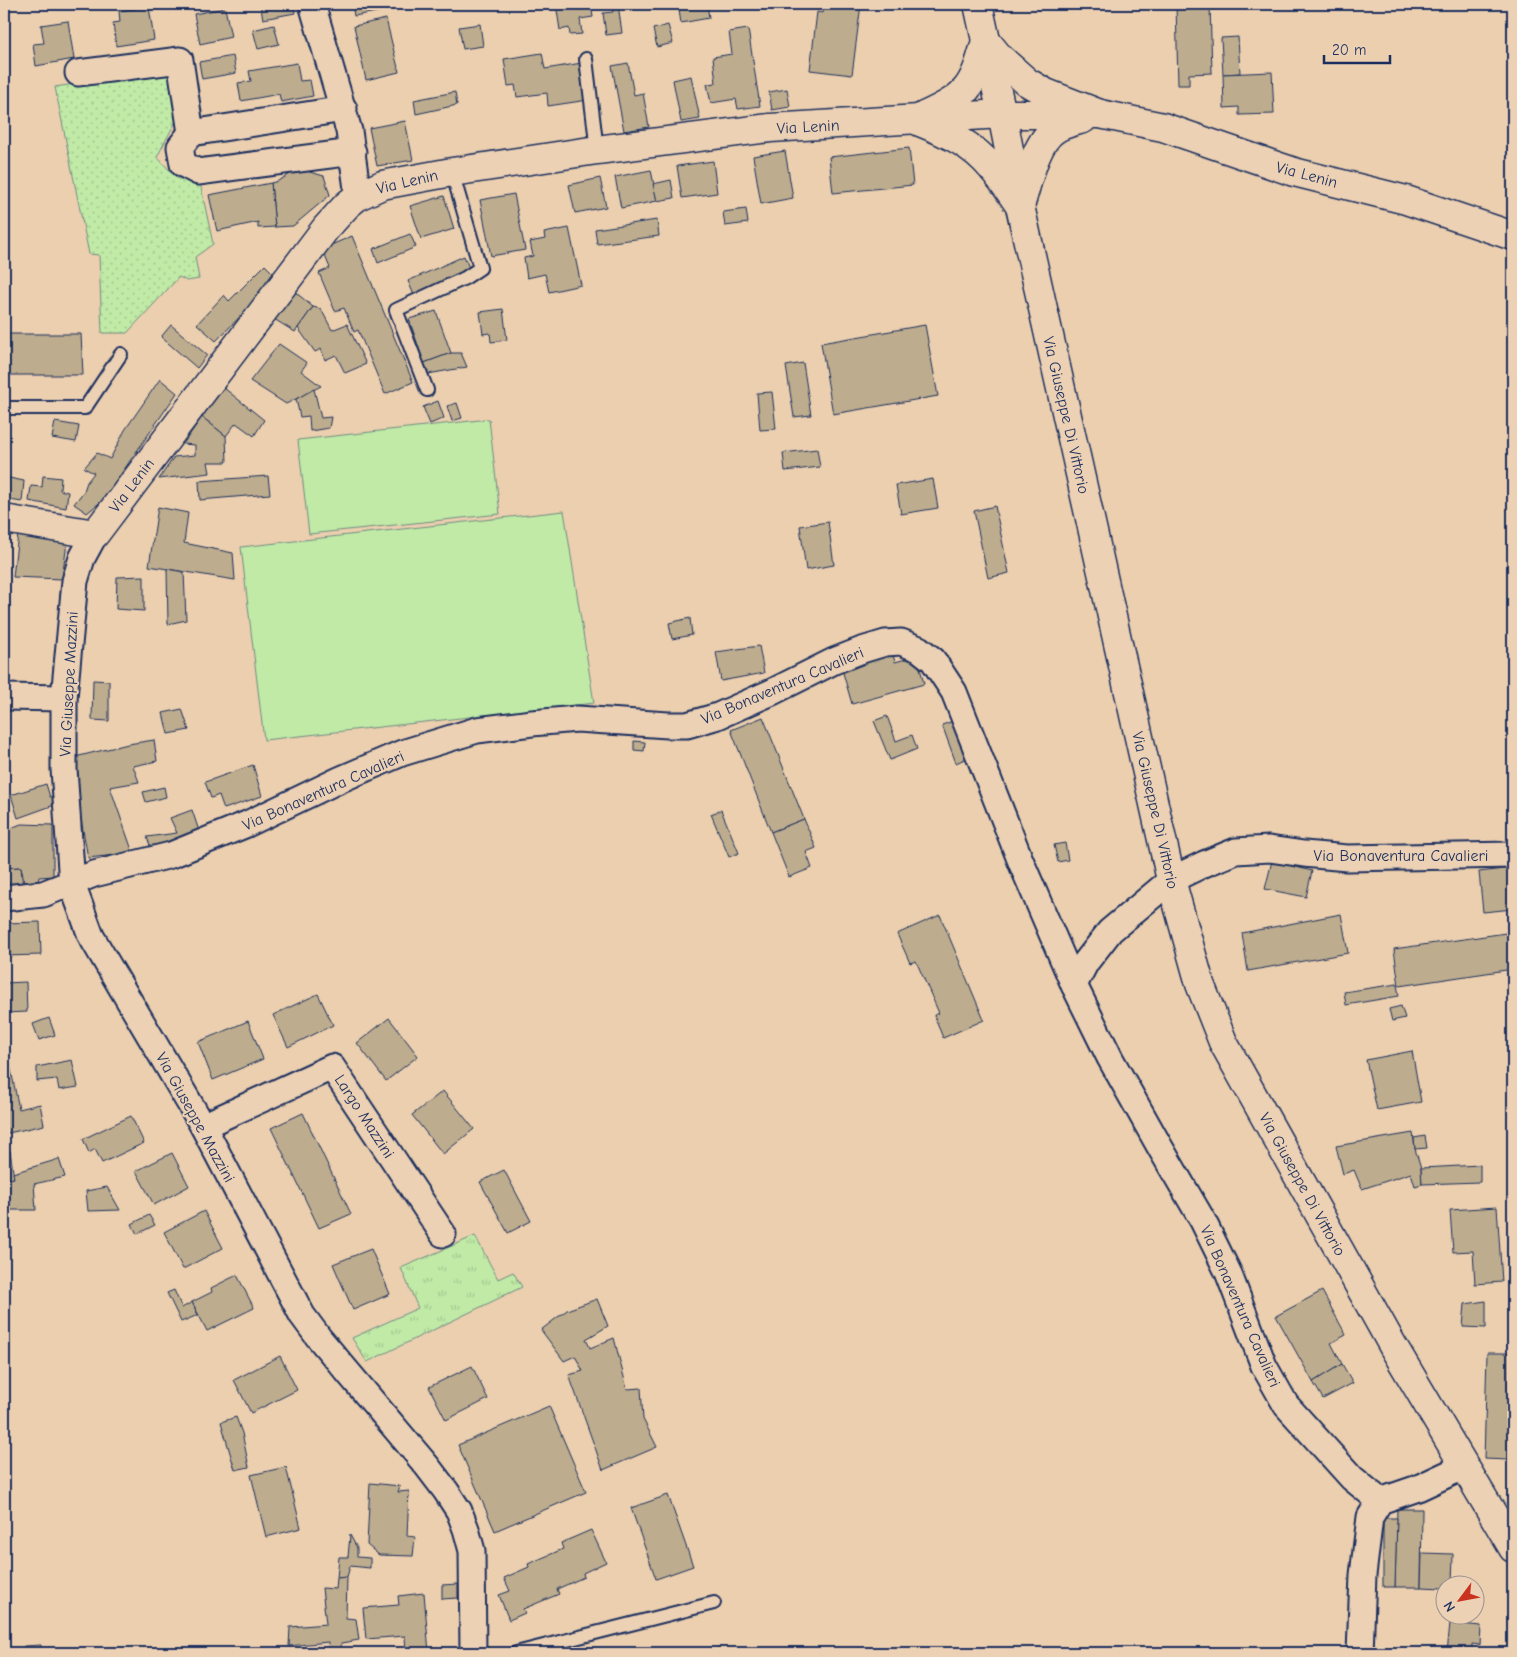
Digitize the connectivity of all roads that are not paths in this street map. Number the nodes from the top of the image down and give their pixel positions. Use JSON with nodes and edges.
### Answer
{"nodes":[{"id":1,"x":312,"y":4,"type":"edge"},
{"id":2,"x":978,"y":4,"type":"edge"},
{"id":3,"x":986,"y":41,"type":"junction"},
{"id":4,"x":586,"y":58,"type":"dead end"},
{"id":5,"x":78,"y":73,"type":"dead end"},
{"id":6,"x":344,"y":109,"type":"junction"},
{"id":7,"x":1002,"y":114,"type":"junction"},
{"id":8,"x":1100,"y":114,"type":"junction"},
{"id":9,"x":916,"y":120,"type":"junction"},
{"id":10,"x":191,"y":132,"type":"junction"},
{"id":11,"x":597,"y":150,"type":"junction"},
{"id":12,"x":353,"y":152,"type":"junction"},
{"id":13,"x":452,"y":172,"type":"junction"},
{"id":14,"x":358,"y":196,"type":"junction"},
{"id":15,"x":1020,"y":206,"type":"junction"},
{"id":16,"x":1513,"y":236,"type":"edge"},
{"id":17,"x":121,"y":354,"type":"dead end"},
{"id":18,"x":428,"y":390,"type":"dead end"},
{"id":19,"x":4,"y":408,"type":"edge"},
{"id":20,"x":4,"y":519,"type":"edge"},
{"id":21,"x":94,"y":534,"type":"junction"},
{"id":22,"x":4,"y":697,"type":"edge"},
{"id":23,"x":64,"y":698,"type":"junction"},
{"id":24,"x":1513,"y":855,"type":"edge"},
{"id":25,"x":1171,"y":880,"type":"junction"},
{"id":26,"x":72,"y":884,"type":"junction"},
{"id":27,"x":4,"y":898,"type":"edge"},
{"id":28,"x":1074,"y":985,"type":"junction"},
{"id":29,"x":203,"y":1126,"type":"junction"},
{"id":30,"x":443,"y":1234,"type":"dead end"},
{"id":31,"x":1465,"y":1466,"type":"junction"},
{"id":32,"x":1380,"y":1501,"type":"junction"},
{"id":33,"x":1513,"y":1548,"type":"edge"},
{"id":34,"x":714,"y":1603,"type":"dead end"},
{"id":35,"x":473,"y":1653,"type":"edge"},
{"id":36,"x":516,"y":1653,"type":"edge"},
{"id":37,"x":1360,"y":1653,"type":"edge"}],
"edges":[{"from":1,"to":6,"type":"street"},
{"from":2,"to":3,"type":"street","name":"Via Giuseppe Di Vittorio"},
{"from":3,"to":7,"type":"street","name":"Via Giuseppe Di Vittorio"},
{"from":3,"to":8,"type":"street","name":"Via Lenin"},
{"from":3,"to":9,"type":"street","name":"Via Lenin"},
{"from":4,"to":11,"type":"lane"},
{"from":5,"to":10,"type":"street"},
{"from":6,"to":10,"type":"street"},
{"from":6,"to":12,"type":"street"},
{"from":7,"to":8,"type":"street","name":"Via Lenin"},
{"from":7,"to":9,"type":"street","name":"Via Lenin"},
{"from":7,"to":15,"type":"street","name":"Via Giuseppe Di Vittorio"},
{"from":8,"to":15,"type":"street","name":"Via Lenin"},
{"from":8,"to":16,"type":"street","name":"Via Lenin"},
{"from":9,"to":11,"type":"street","name":"Via Lenin"},
{"from":9,"to":15,"type":"street","name":"Via Lenin"},
{"from":10,"to":12,"type":"street"},
{"from":11,"to":13,"type":"street","name":"Via Lenin"},
{"from":12,"to":14,"type":"street"},
{"from":13,"to":14,"type":"street","name":"Via Lenin"},
{"from":13,"to":18,"type":"lane"},
{"from":14,"to":21,"type":"street","name":"Via Lenin"},
{"from":15,"to":25,"type":"street","name":"Via Giuseppe Di Vittorio"},
{"from":17,"to":19,"type":"lane"},
{"from":20,"to":21,"type":"street"},
{"from":21,"to":23,"type":"street","name":"Via Giuseppe Mazzini"},
{"from":22,"to":23,"type":"street"},
{"from":23,"to":26,"type":"street","name":"Via Giuseppe Mazzini"},
{"from":24,"to":25,"type":"street","name":"Via Bonaventura Cavalieri"},
{"from":25,"to":28,"type":"street","name":"Via Bonaventura Cavalieri"},
{"from":25,"to":31,"type":"street","name":"Via Giuseppe Di Vittorio"},
{"from":26,"to":27,"type":"street","name":"Via Bonaventura Cavalieri"},
{"from":26,"to":28,"type":"street","name":"Via Bonaventura Cavalieri"},
{"from":26,"to":29,"type":"street","name":"Via Giuseppe Mazzini"},
{"from":28,"to":32,"type":"street","name":"Via Bonaventura Cavalieri"},
{"from":29,"to":30,"type":"street","name":"Largo Mazzini"},
{"from":29,"to":35,"type":"street","name":"Via Giuseppe Mazzini"},
{"from":31,"to":32,"type":"street"},
{"from":31,"to":33,"type":"street","name":"Via Giuseppe Di Vittorio"},
{"from":32,"to":37,"type":"street"},
{"from":34,"to":36,"type":"lane"}]}
